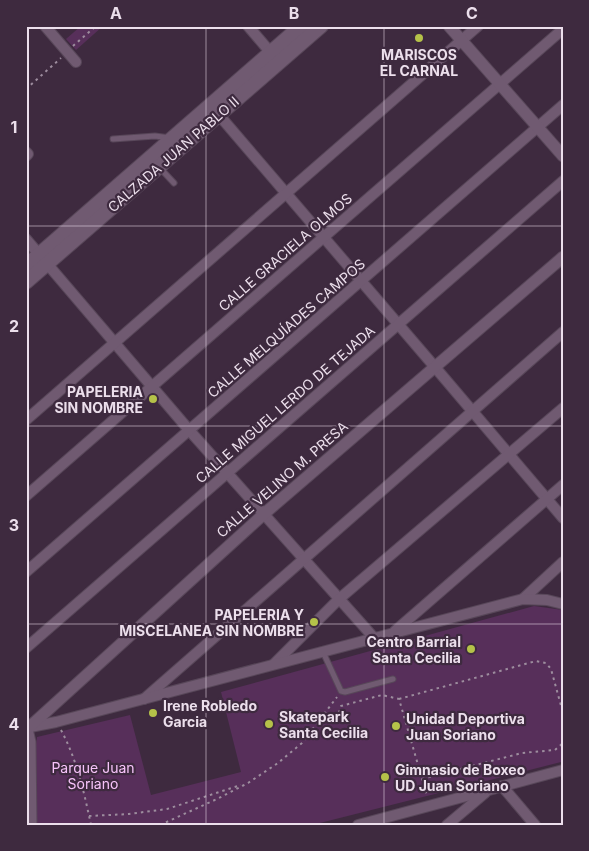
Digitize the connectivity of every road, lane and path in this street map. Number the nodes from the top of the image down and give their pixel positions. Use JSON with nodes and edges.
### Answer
{"nodes":[{"id":1,"x":45,"y":26,"type":"edge"},
{"id":2,"x":96,"y":26,"type":"edge"},
{"id":3,"x":248,"y":26,"type":"edge"},
{"id":4,"x":301,"y":26,"type":"edge"},
{"id":5,"x":321,"y":26,"type":"edge"},
{"id":6,"x":449,"y":26,"type":"edge"},
{"id":7,"x":478,"y":26,"type":"edge"},
{"id":8,"x":563,"y":29,"type":"edge"},
{"id":9,"x":462,"y":40,"type":"junction"},
{"id":10,"x":79,"y":42,"type":"dead end"},
{"id":11,"x":68,"y":52,"type":"junction"},
{"id":12,"x":271,"y":53,"type":"junction"},
{"id":13,"x":76,"y":62,"type":"dead end"},
{"id":14,"x":500,"y":84,"type":"junction"},
{"id":15,"x":26,"y":89,"type":"edge"},
{"id":16,"x":563,"y":105,"type":"edge"},
{"id":17,"x":219,"y":115,"type":"junction"},
{"id":18,"x":538,"y":127,"type":"junction"},
{"id":19,"x":113,"y":139,"type":"dead end"},
{"id":20,"x":172,"y":139,"type":"junction"},
{"id":21,"x":563,"y":156,"type":"edge"},
{"id":22,"x":158,"y":167,"type":"junction"},
{"id":23,"x":563,"y":181,"type":"edge"},
{"id":24,"x":174,"y":183,"type":"dead end"},
{"id":25,"x":286,"y":194,"type":"junction"},
{"id":26,"x":323,"y":237,"type":"junction"},
{"id":27,"x":26,"y":239,"type":"edge"},
{"id":28,"x":563,"y":257,"type":"edge"},
{"id":29,"x":43,"y":259,"type":"junction"},
{"id":30,"x":26,"y":266,"type":"edge"},
{"id":31,"x":360,"y":281,"type":"junction"},
{"id":32,"x":26,"y":282,"type":"edge"},
{"id":33,"x":398,"y":325,"type":"junction"},
{"id":34,"x":563,"y":332,"type":"edge"},
{"id":35,"x":115,"y":343,"type":"junction"},
{"id":36,"x":434,"y":366,"type":"junction"},
{"id":37,"x":152,"y":386,"type":"junction"},
{"id":38,"x":563,"y":408,"type":"edge"},
{"id":39,"x":472,"y":412,"type":"junction"},
{"id":40,"x":26,"y":420,"type":"edge"},
{"id":41,"x":190,"y":430,"type":"junction"},
{"id":42,"x":509,"y":455,"type":"junction"},
{"id":43,"x":228,"y":473,"type":"junction"},
{"id":44,"x":563,"y":485,"type":"edge"},
{"id":45,"x":26,"y":496,"type":"edge"},
{"id":46,"x":546,"y":499,"type":"junction"},
{"id":47,"x":265,"y":513,"type":"junction"},
{"id":48,"x":563,"y":518,"type":"edge"},
{"id":49,"x":303,"y":559,"type":"junction"},
{"id":50,"x":563,"y":562,"type":"edge"},
{"id":51,"x":26,"y":572,"type":"edge"},
{"id":52,"x":339,"y":599,"type":"junction"},
{"id":53,"x":523,"y":600,"type":"junction"},
{"id":54,"x":563,"y":604,"type":"edge"},
{"id":55,"x":392,"y":634,"type":"junction"},
{"id":56,"x":374,"y":639,"type":"junction"},
{"id":57,"x":26,"y":648,"type":"edge"},
{"id":58,"x":324,"y":652,"type":"junction"},
{"id":59,"x":272,"y":665,"type":"junction"},
{"id":60,"x":393,"y":679,"type":"dead end"},
{"id":61,"x":341,"y":691,"type":"junction"},
{"id":62,"x":144,"y":699,"type":"junction"},
{"id":63,"x":399,"y":699,"type":"junction"},
{"id":64,"x":563,"y":713,"type":"edge"},
{"id":65,"x":322,"y":715,"type":"junction"},
{"id":66,"x":56,"y":722,"type":"junction"},
{"id":67,"x":27,"y":729,"type":"edge"},
{"id":68,"x":563,"y":743,"type":"edge"},
{"id":69,"x":28,"y":763,"type":"edge"},
{"id":70,"x":563,"y":770,"type":"edge"},
{"id":71,"x":422,"y":779,"type":"junction"},
{"id":72,"x":248,"y":783,"type":"junction"},
{"id":73,"x":502,"y":786,"type":"junction"},
{"id":74,"x":487,"y":790,"type":"junction"},
{"id":75,"x":429,"y":806,"type":"junction"},
{"id":76,"x":89,"y":816,"type":"junction"},
{"id":77,"x":360,"y":824,"type":"edge"},
{"id":78,"x":31,"y":825,"type":"edge"},
{"id":79,"x":91,"y":825,"type":"edge"},
{"id":80,"x":160,"y":825,"type":"edge"},
{"id":81,"x":447,"y":825,"type":"edge"},
{"id":82,"x":535,"y":825,"type":"edge"}],
"edges":[{"from":1,"to":11,"type":"street"},
{"from":2,"to":10,"type":"path"},
{"from":3,"to":12,"type":"street"},
{"from":4,"to":12,"type":"main road","name":"CALZADA JUAN PABLO II"},
{"from":5,"to":17,"type":"main road","name":"CALZADA JUAN PABLO II"},
{"from":6,"to":9,"type":"street"},
{"from":7,"to":9,"type":"street"},
{"from":8,"to":14,"type":"street","name":"CALLE GRACIELA OLMOS"},
{"from":9,"to":14,"type":"street"},
{"from":9,"to":25,"type":"street"},
{"from":11,"to":13,"type":"street"},
{"from":11,"to":15,"type":"path"},
{"from":12,"to":20,"type":"main road","name":"CALZADA JUAN PABLO II"},
{"from":14,"to":18,"type":"street"},
{"from":14,"to":26,"type":"street","name":"CALLE GRACIELA OLMOS"},
{"from":16,"to":18,"type":"street","name":"CALLE MELQUÍADES CAMPOS"},
{"from":17,"to":22,"type":"main road","name":"CALZADA JUAN PABLO II"},
{"from":17,"to":25,"type":"street"},
{"from":18,"to":21,"type":"street"},
{"from":18,"to":31,"type":"street","name":"CALLE MELQUÍADES CAMPOS"},
{"from":19,"to":20,"type":"lane"},
{"from":20,"to":29,"type":"main road","name":"CALZADA JUAN PABLO II"},
{"from":22,"to":24,"type":"lane"},
{"from":22,"to":29,"type":"main road","name":"CALZADA JUAN PABLO II"},
{"from":23,"to":33,"type":"street","name":"CALLE MIGUEL LERDO DE TEJADA"},
{"from":25,"to":26,"type":"street"},
{"from":25,"to":35,"type":"street"},
{"from":26,"to":31,"type":"street"},
{"from":26,"to":37,"type":"street","name":"CALLE GRACIELA OLMOS"},
{"from":27,"to":29,"type":"street"},
{"from":28,"to":36,"type":"street","name":"CALLE VELINO M. PRESA"},
{"from":29,"to":30,"type":"main road","name":"CALZADA JUAN PABLO II"},
{"from":29,"to":32,"type":"main road","name":"CALZADA JUAN PABLO II"},
{"from":29,"to":35,"type":"street"},
{"from":31,"to":33,"type":"street"},
{"from":31,"to":41,"type":"street","name":"CALLE MELQUÍADES CAMPOS"},
{"from":33,"to":36,"type":"street"},
{"from":33,"to":43,"type":"street","name":"CALLE MIGUEL LERDO DE TEJADA"},
{"from":34,"to":39,"type":"street"},
{"from":35,"to":37,"type":"street"},
{"from":35,"to":40,"type":"street"},
{"from":36,"to":39,"type":"street"},
{"from":36,"to":47,"type":"street","name":"CALLE VELINO M. PRESA"},
{"from":37,"to":41,"type":"street"},
{"from":37,"to":45,"type":"street","name":"CALLE GRACIELA OLMOS"},
{"from":38,"to":42,"type":"street"},
{"from":39,"to":42,"type":"street"},
{"from":39,"to":49,"type":"street"},
{"from":41,"to":43,"type":"street"},
{"from":41,"to":51,"type":"street","name":"CALLE MELQUÍADES CAMPOS"},
{"from":42,"to":46,"type":"street"},
{"from":42,"to":52,"type":"street"},
{"from":43,"to":47,"type":"street"},
{"from":43,"to":57,"type":"street","name":"CALLE MIGUEL LERDO DE TEJADA"},
{"from":44,"to":46,"type":"street"},
{"from":46,"to":48,"type":"street"},
{"from":46,"to":55,"type":"street"},
{"from":47,"to":49,"type":"street"},
{"from":47,"to":67,"type":"street","name":"CALLE VELINO M. PRESA"},
{"from":49,"to":52,"type":"street"},
{"from":49,"to":62,"type":"street"},
{"from":50,"to":53,"type":"street"},
{"from":52,"to":56,"type":"street"},
{"from":52,"to":59,"type":"street"},
{"from":53,"to":54,"type":"street"},
{"from":53,"to":55,"type":"street"},
{"from":55,"to":56,"type":"street"},
{"from":56,"to":58,"type":"street"},
{"from":58,"to":59,"type":"street"},
{"from":58,"to":61,"type":"lane"},
{"from":59,"to":62,"type":"street"},
{"from":60,"to":61,"type":"lane"},
{"from":61,"to":65,"type":"path"},
{"from":62,"to":66,"type":"street"},
{"from":63,"to":64,"type":"path"},
{"from":63,"to":65,"type":"path"},
{"from":63,"to":71,"type":"path"},
{"from":65,"to":72,"type":"path"},
{"from":66,"to":67,"type":"street"},
{"from":66,"to":76,"type":"path"},
{"from":67,"to":69,"type":"street"},
{"from":68,"to":71,"type":"path"},
{"from":69,"to":78,"type":"street"},
{"from":70,"to":73,"type":"street"},
{"from":71,"to":75,"type":"path"},
{"from":72,"to":76,"type":"path"},
{"from":72,"to":80,"type":"path"},
{"from":73,"to":74,"type":"street"},
{"from":73,"to":82,"type":"street"},
{"from":74,"to":75,"type":"street"},
{"from":74,"to":81,"type":"street"},
{"from":75,"to":77,"type":"street"},
{"from":76,"to":79,"type":"path"}]}
